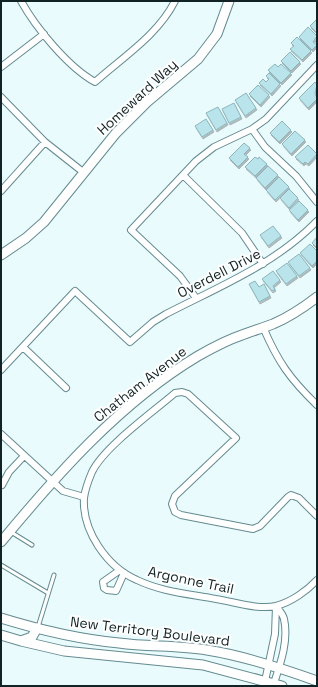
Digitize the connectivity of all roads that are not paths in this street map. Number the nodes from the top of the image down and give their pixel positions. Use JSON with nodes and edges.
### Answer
{"nodes":[{"id":1,"x":21,"y":1,"type":"edge"},
{"id":2,"x":175,"y":1,"type":"edge"},
{"id":3,"x":229,"y":1,"type":"edge"},
{"id":4,"x":44,"y":34,"type":"junction"},
{"id":5,"x":317,"y":66,"type":"edge"},
{"id":6,"x":1,"y":67,"type":"edge"},
{"id":7,"x":1,"y":97,"type":"edge"},
{"id":8,"x":252,"y":129,"type":"junction"},
{"id":9,"x":45,"y":142,"type":"junction"},
{"id":10,"x":83,"y":172,"type":"junction"},
{"id":11,"x":182,"y":175,"type":"junction"},
{"id":12,"x":1,"y":192,"type":"edge"},
{"id":13,"x":317,"y":202,"type":"edge"},
{"id":14,"x":317,"y":221,"type":"edge"},
{"id":15,"x":1,"y":255,"type":"edge"},
{"id":16,"x":263,"y":264,"type":"junction"},
{"id":17,"x":317,"y":297,"type":"edge"},
{"id":18,"x":196,"y":298,"type":"junction"},
{"id":19,"x":263,"y":327,"type":"junction"},
{"id":20,"x":23,"y":347,"type":"junction"},
{"id":21,"x":1,"y":370,"type":"edge"},
{"id":22,"x":66,"y":388,"type":"dead end"},
{"id":23,"x":317,"y":405,"type":"edge"},
{"id":24,"x":1,"y":434,"type":"edge"},
{"id":25,"x":24,"y":456,"type":"junction"},
{"id":26,"x":52,"y":482,"type":"junction"},
{"id":27,"x":2,"y":485,"type":"edge"},
{"id":28,"x":84,"y":497,"type":"junction"},
{"id":29,"x":317,"y":516,"type":"edge"},
{"id":30,"x":10,"y":531,"type":"junction"},
{"id":31,"x":1,"y":542,"type":"edge"},
{"id":32,"x":32,"y":544,"type":"dead end"},
{"id":33,"x":1,"y":549,"type":"edge"},
{"id":34,"x":1,"y":565,"type":"edge"},
{"id":35,"x":54,"y":575,"type":"dead end"},
{"id":36,"x":317,"y":580,"type":"edge"},
{"id":37,"x":48,"y":593,"type":"junction"},
{"id":38,"x":276,"y":606,"type":"junction"},
{"id":39,"x":1,"y":618,"type":"edge"},
{"id":40,"x":37,"y":628,"type":"junction"},
{"id":41,"x":1,"y":634,"type":"edge"},
{"id":42,"x":21,"y":641,"type":"junction"},
{"id":43,"x":270,"y":664,"type":"junction"},
{"id":44,"x":280,"y":668,"type":"junction"},
{"id":45,"x":317,"y":681,"type":"edge"},
{"id":46,"x":272,"y":685,"type":"edge"}],
"edges":[{"from":1,"to":4,"type":"street"},
{"from":2,"to":4,"type":"street"},
{"from":3,"to":10,"type":"street","name":"Homeward Way"},
{"from":4,"to":6,"type":"street"},
{"from":5,"to":8,"type":"street"},
{"from":7,"to":9,"type":"street"},
{"from":8,"to":11,"type":"street"},
{"from":8,"to":13,"type":"street"},
{"from":9,"to":10,"type":"street"},
{"from":9,"to":12,"type":"street"},
{"from":10,"to":15,"type":"street","name":"Homeward Way"},
{"from":11,"to":16,"type":"street"},
{"from":11,"to":18,"type":"street"},
{"from":14,"to":16,"type":"street","name":"Overdell Drive"},
{"from":16,"to":18,"type":"street","name":"Overdell Drive"},
{"from":17,"to":19,"type":"street","name":"Chatham Avenue"},
{"from":18,"to":20,"type":"street","name":"Overdell Drive"},
{"from":19,"to":23,"type":"street"},
{"from":19,"to":26,"type":"street","name":"Chatham Avenue"},
{"from":20,"to":21,"type":"street"},
{"from":20,"to":22,"type":"street"},
{"from":24,"to":25,"type":"street"},
{"from":25,"to":26,"type":"street"},
{"from":25,"to":27,"type":"street"},
{"from":26,"to":28,"type":"street"},
{"from":26,"to":30,"type":"street","name":"Chatham Avenue"},
{"from":28,"to":29,"type":"street","name":"Argonne Trail"},
{"from":28,"to":38,"type":"street","name":"Argonne Trail"},
{"from":30,"to":31,"type":"street","name":"Chatham Avenue"},
{"from":30,"to":32,"type":"lane"},
{"from":30,"to":33,"type":"street","name":"Chatham Avenue"},
{"from":34,"to":37,"type":"lane"},
{"from":35,"to":37,"type":"lane"},
{"from":36,"to":38,"type":"street","name":"Argonne Trail"},
{"from":37,"to":40,"type":"lane"},
{"from":38,"to":43,"type":"street"},
{"from":38,"to":44,"type":"street"},
{"from":39,"to":40,"type":"street","name":"New Territory Boulevard"},
{"from":40,"to":42,"type":"street"},
{"from":40,"to":43,"type":"street","name":"New Territory Boulevard"},
{"from":41,"to":42,"type":"street","name":"New Territory Boulevard"},
{"from":42,"to":46,"type":"street","name":"New Territory Boulevard"},
{"from":43,"to":44,"type":"street","name":"New Territory Boulevard"},
{"from":43,"to":46,"type":"street"},
{"from":44,"to":45,"type":"street","name":"New Territory Boulevard"},
{"from":44,"to":46,"type":"street"}]}
